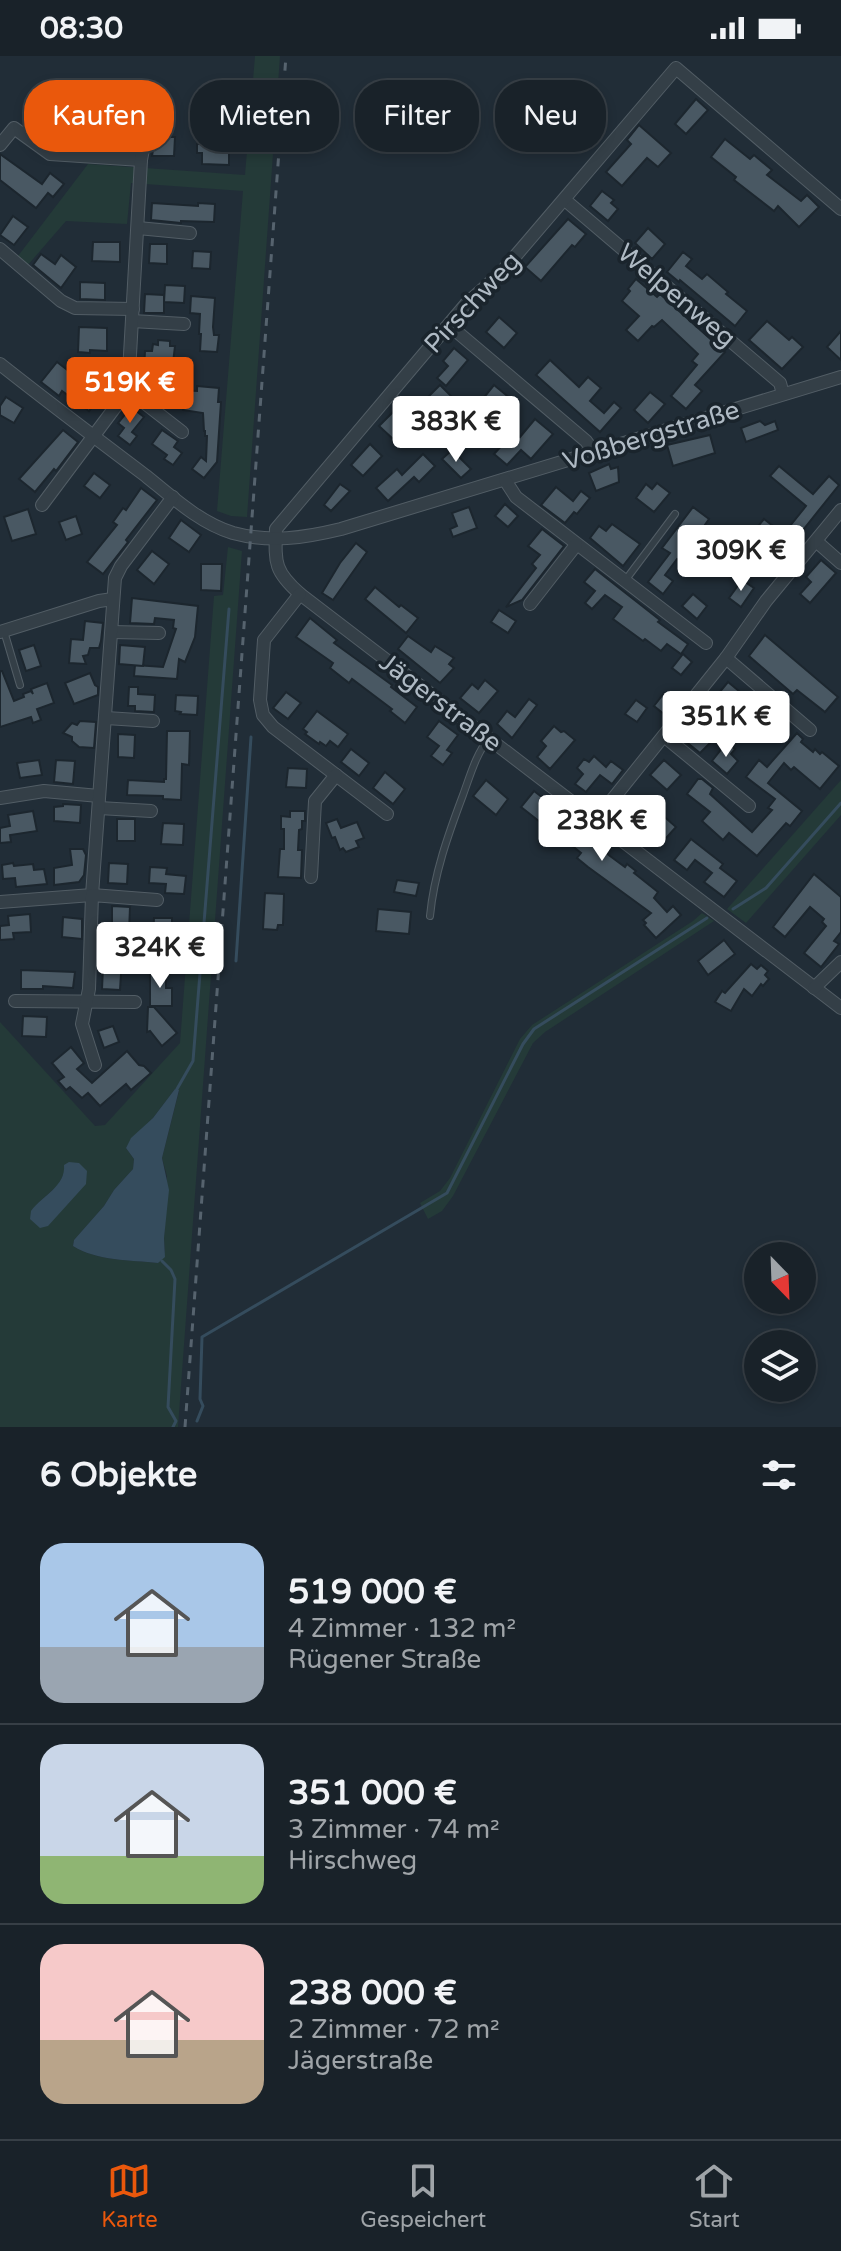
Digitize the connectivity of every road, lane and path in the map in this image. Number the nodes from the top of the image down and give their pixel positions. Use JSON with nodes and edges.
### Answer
{"nodes":[{"id":1,"x":0,"y":145,"type":"edge"},
{"id":2,"x":142,"y":152,"type":"edge"},
{"id":3,"x":141,"y":160,"type":"junction"},
{"id":4,"x":565,"y":200,"type":"junction"},
{"id":5,"x":841,"y":209,"type":"edge"},
{"id":6,"x":138,"y":228,"type":"junction"},
{"id":7,"x":190,"y":233,"type":"dead end"},
{"id":8,"x":0,"y":249,"type":"edge"},
{"id":9,"x":132,"y":315,"type":"junction"},
{"id":10,"x":184,"y":324,"type":"dead end"},
{"id":11,"x":449,"y":325,"type":"junction"},
{"id":12,"x":0,"y":364,"type":"edge"},
{"id":13,"x":841,"y":377,"type":"edge"},
{"id":14,"x":128,"y":390,"type":"junction"},
{"id":15,"x":783,"y":394,"type":"junction"},
{"id":16,"x":182,"y":432,"type":"dead end"},
{"id":17,"x":93,"y":436,"type":"junction"},
{"id":18,"x":594,"y":452,"type":"junction"},
{"id":19,"x":505,"y":480,"type":"junction"},
{"id":20,"x":173,"y":497,"type":"junction"},
{"id":21,"x":42,"y":505,"type":"dead end"},
{"id":22,"x":841,"y":510,"type":"edge"},
{"id":23,"x":675,"y":514,"type":"dead end"},
{"id":24,"x":275,"y":540,"type":"junction"},
{"id":25,"x":816,"y":541,"type":"junction"},
{"id":26,"x":576,"y":545,"type":"junction"},
{"id":27,"x":841,"y":563,"type":"edge"},
{"id":28,"x":624,"y":582,"type":"junction"},
{"id":29,"x":300,"y":594,"type":"junction"},
{"id":30,"x":113,"y":599,"type":"junction"},
{"id":31,"x":530,"y":604,"type":"dead end"},
{"id":32,"x":2,"y":631,"type":"edge"},
{"id":33,"x":112,"y":632,"type":"junction"},
{"id":34,"x":159,"y":633,"type":"dead end"},
{"id":35,"x":706,"y":643,"type":"dead end"},
{"id":36,"x":726,"y":658,"type":"junction"},
{"id":37,"x":20,"y":685,"type":"dead end"},
{"id":38,"x":106,"y":718,"type":"junction"},
{"id":39,"x":153,"y":721,"type":"dead end"},
{"id":40,"x":810,"y":730,"type":"dead end"},
{"id":41,"x":664,"y":736,"type":"junction"},
{"id":42,"x":489,"y":738,"type":"junction"},
{"id":43,"x":336,"y":775,"type":"junction"},
{"id":44,"x":0,"y":798,"type":"edge"},
{"id":45,"x":99,"y":802,"type":"junction"},
{"id":46,"x":749,"y":806,"type":"dead end"},
{"id":47,"x":151,"y":811,"type":"dead end"},
{"id":48,"x":387,"y":814,"type":"dead end"},
{"id":49,"x":596,"y":820,"type":"junction"},
{"id":50,"x":311,"y":877,"type":"dead end"},
{"id":51,"x":92,"y":895,"type":"junction"},
{"id":52,"x":157,"y":900,"type":"dead end"},
{"id":53,"x":0,"y":902,"type":"edge"},
{"id":54,"x":430,"y":916,"type":"dead end"},
{"id":55,"x":841,"y":962,"type":"edge"},
{"id":56,"x":814,"y":988,"type":"junction"},
{"id":57,"x":15,"y":1001,"type":"dead end"},
{"id":58,"x":86,"y":1002,"type":"junction"},
{"id":59,"x":135,"y":1002,"type":"dead end"},
{"id":60,"x":841,"y":1008,"type":"edge"},
{"id":61,"x":95,"y":1065,"type":"dead end"}],
"edges":[{"from":1,"to":3,"type":"street"},
{"from":2,"to":3,"type":"street"},
{"from":3,"to":6,"type":"street"},
{"from":4,"to":5,"type":"street","name":"Pirschweg"},
{"from":4,"to":11,"type":"street","name":"Pirschweg"},
{"from":4,"to":15,"type":"street","name":"Welpenweg"},
{"from":6,"to":7,"type":"street"},
{"from":6,"to":9,"type":"street"},
{"from":8,"to":9,"type":"street"},
{"from":9,"to":10,"type":"street"},
{"from":9,"to":14,"type":"street"},
{"from":11,"to":18,"type":"street"},
{"from":11,"to":24,"type":"street","name":"Pirschweg"},
{"from":12,"to":17,"type":"street"},
{"from":13,"to":15,"type":"street","name":"Voßbergstraße"},
{"from":14,"to":16,"type":"street"},
{"from":14,"to":17,"type":"street"},
{"from":15,"to":18,"type":"street","name":"Voßbergstraße"},
{"from":17,"to":20,"type":"street"},
{"from":17,"to":21,"type":"street"},
{"from":18,"to":19,"type":"street","name":"Voßbergstraße"},
{"from":19,"to":24,"type":"street","name":"Voßbergstraße"},
{"from":19,"to":26,"type":"street"},
{"from":20,"to":24,"type":"street"},
{"from":20,"to":30,"type":"street"},
{"from":22,"to":25,"type":"street"},
{"from":23,"to":28,"type":"lane"},
{"from":24,"to":29,"type":"street","name":"Jägerstraße"},
{"from":25,"to":27,"type":"street"},
{"from":25,"to":36,"type":"street"},
{"from":26,"to":28,"type":"street"},
{"from":26,"to":31,"type":"street"},
{"from":28,"to":35,"type":"street"},
{"from":29,"to":42,"type":"street","name":"Jägerstraße"},
{"from":29,"to":43,"type":"street"},
{"from":30,"to":32,"type":"street"},
{"from":30,"to":33,"type":"street"},
{"from":32,"to":37,"type":"lane"},
{"from":33,"to":34,"type":"street"},
{"from":33,"to":38,"type":"street"},
{"from":36,"to":40,"type":"street"},
{"from":36,"to":41,"type":"street"},
{"from":38,"to":39,"type":"street"},
{"from":38,"to":45,"type":"street"},
{"from":41,"to":46,"type":"street"},
{"from":41,"to":49,"type":"street"},
{"from":42,"to":49,"type":"street","name":"Jägerstraße"},
{"from":42,"to":54,"type":"lane"},
{"from":43,"to":48,"type":"street"},
{"from":43,"to":50,"type":"street"},
{"from":44,"to":45,"type":"street"},
{"from":45,"to":47,"type":"street"},
{"from":45,"to":51,"type":"street"},
{"from":49,"to":56,"type":"street","name":"Jägerstraße"},
{"from":51,"to":52,"type":"street"},
{"from":51,"to":53,"type":"street"},
{"from":51,"to":58,"type":"street"},
{"from":55,"to":56,"type":"street"},
{"from":56,"to":60,"type":"street","name":"Jägerstraße"},
{"from":57,"to":58,"type":"street"},
{"from":58,"to":59,"type":"street"},
{"from":58,"to":61,"type":"street"}]}
